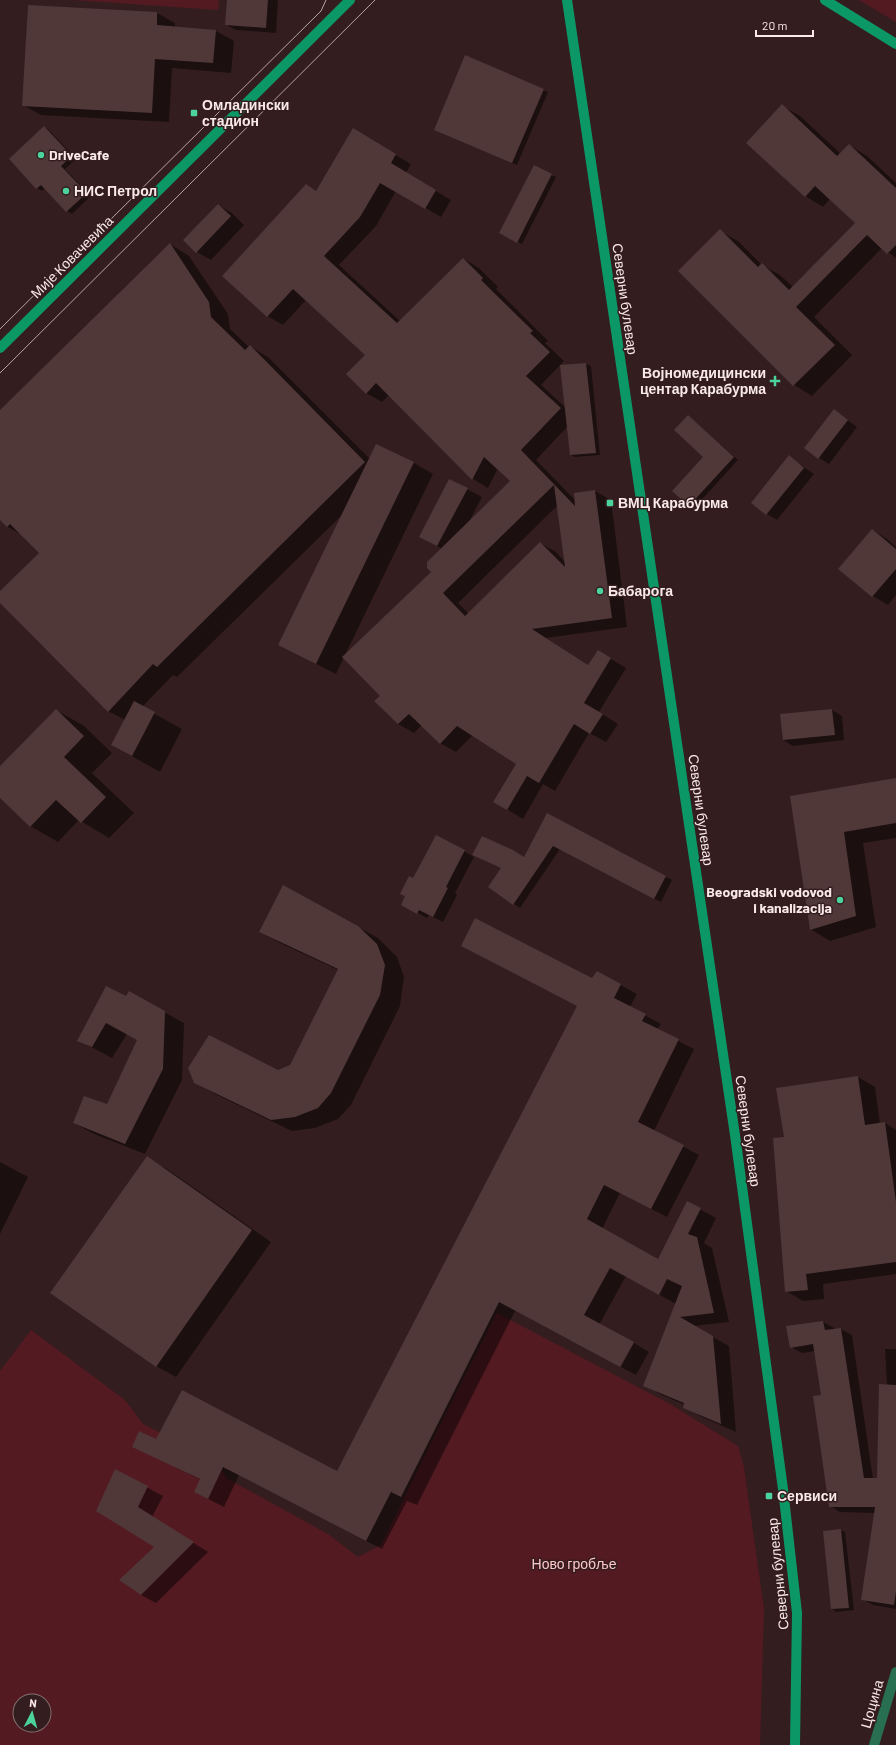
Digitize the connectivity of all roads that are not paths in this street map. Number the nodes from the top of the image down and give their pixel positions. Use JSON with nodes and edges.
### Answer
{"nodes":[{"id":1,"x":350,"y":0,"type":"edge"},
{"id":2,"x":567,"y":0,"type":"edge"},
{"id":3,"x":825,"y":0,"type":"edge"},
{"id":4,"x":896,"y":44,"type":"edge"},
{"id":5,"x":0,"y":348,"type":"edge"},
{"id":6,"x":896,"y":1672,"type":"edge"},
{"id":7,"x":795,"y":1745,"type":"edge"},
{"id":8,"x":874,"y":1745,"type":"edge"}],
"edges":[{"from":1,"to":5,"type":"street","name":"Мије Ковачевића"},
{"from":2,"to":7,"type":"street","name":"Северни булевар"},
{"from":3,"to":4,"type":"street"},
{"from":6,"to":8,"type":"street","name":"Цоцина"}]}
